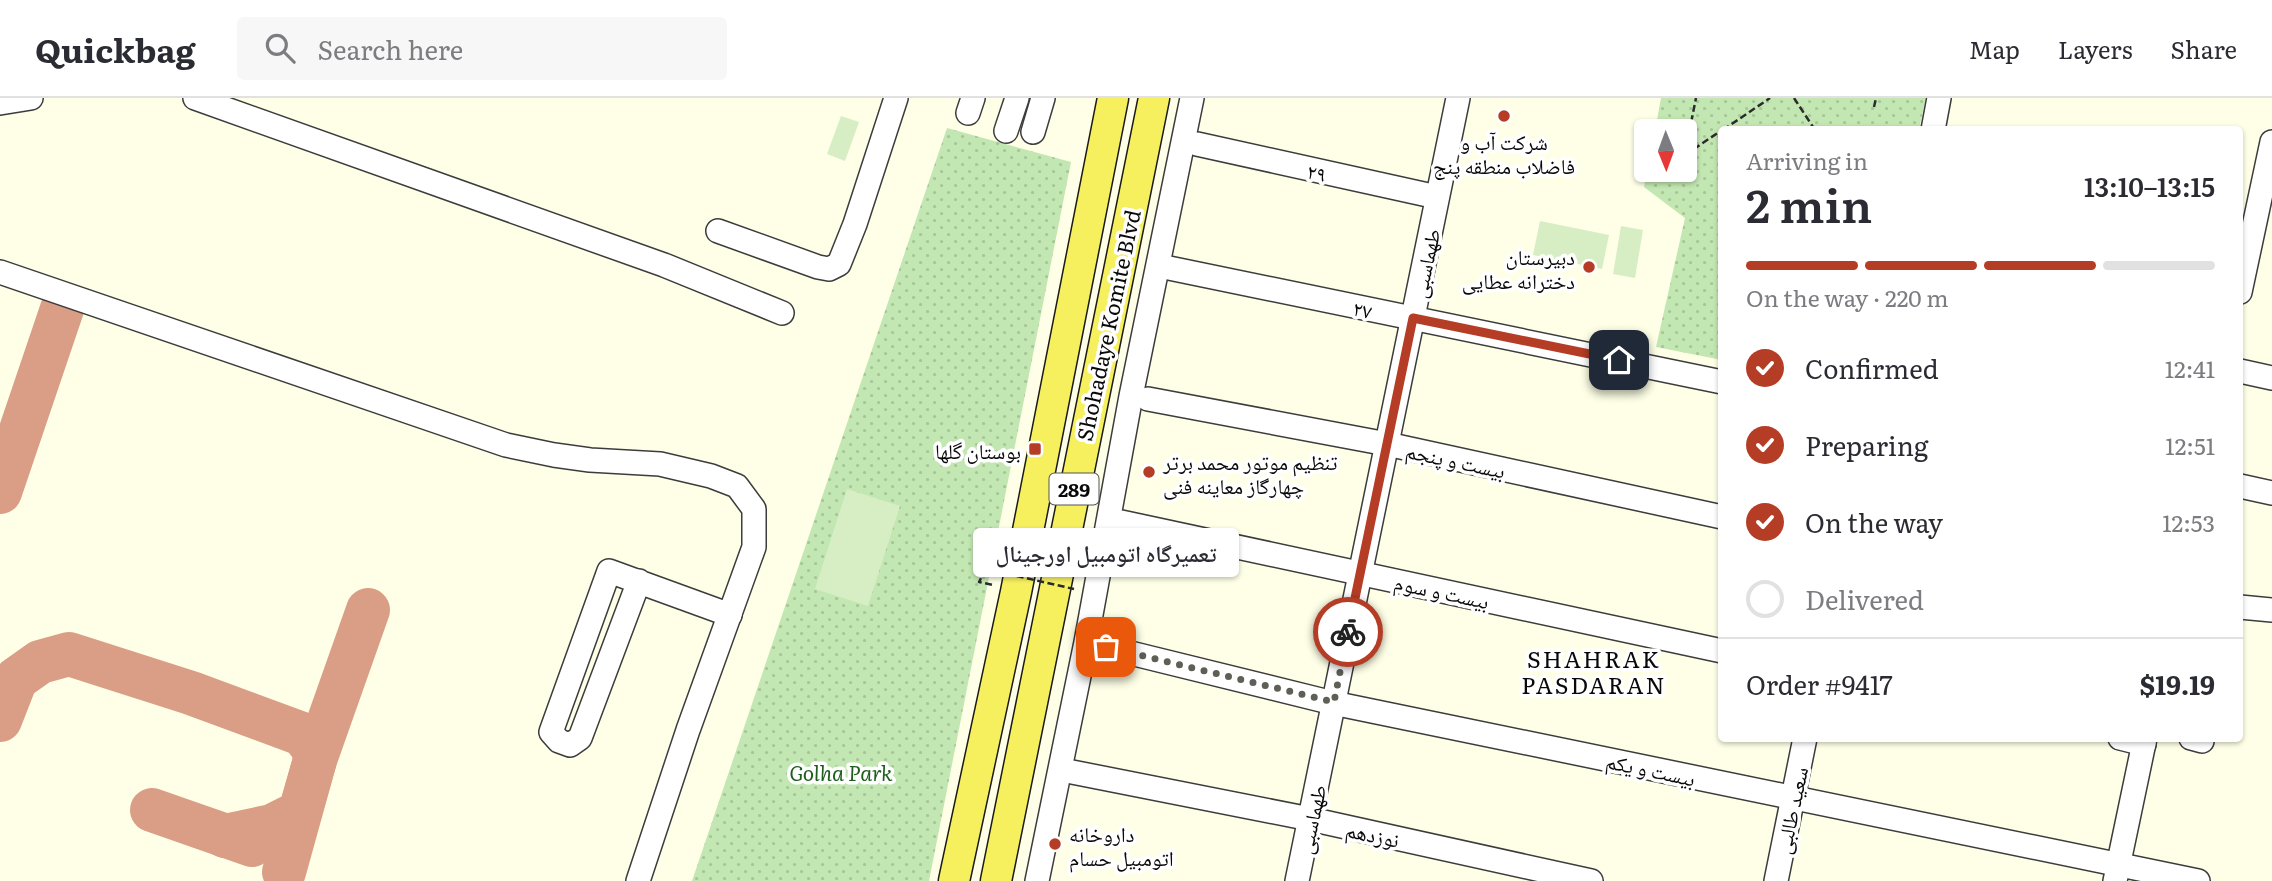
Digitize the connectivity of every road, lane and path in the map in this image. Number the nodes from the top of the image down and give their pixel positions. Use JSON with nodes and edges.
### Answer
{"nodes":[{"id":1,"x":31,"y":98,"type":"edge"},
{"id":2,"x":195,"y":98,"type":"edge"},
{"id":3,"x":896,"y":98,"type":"edge"},
{"id":4,"x":1017,"y":98,"type":"edge"},
{"id":5,"x":1043,"y":98,"type":"edge"},
{"id":6,"x":1113,"y":98,"type":"edge"},
{"id":7,"x":1154,"y":98,"type":"edge"},
{"id":8,"x":1192,"y":98,"type":"edge"},
{"id":9,"x":1458,"y":98,"type":"edge"},
{"id":10,"x":1696,"y":98,"type":"edge"},
{"id":11,"x":1770,"y":98,"type":"edge"},
{"id":12,"x":1794,"y":98,"type":"edge"},
{"id":13,"x":1876,"y":98,"type":"edge"},
{"id":14,"x":1939,"y":98,"type":"edge"},
{"id":15,"x":0,"y":103,"type":"edge"},
{"id":16,"x":1874,"y":107,"type":"dead end"},
{"id":17,"x":1694,"y":119,"type":"edge"},
{"id":18,"x":1729,"y":126,"type":"edge"},
{"id":19,"x":1812,"y":126,"type":"edge"},
{"id":20,"x":1934,"y":126,"type":"edge"},
{"id":21,"x":1006,"y":131,"type":"dead end"},
{"id":22,"x":1033,"y":132,"type":"dead end"},
{"id":23,"x":1718,"y":133,"type":"edge"},
{"id":24,"x":2272,"y":142,"type":"edge"},
{"id":25,"x":1197,"y":144,"type":"dead end"},
{"id":26,"x":1698,"y":146,"type":"edge"},
{"id":27,"x":1437,"y":197,"type":"junction"},
{"id":28,"x":718,"y":231,"type":"dead end"},
{"id":29,"x":2254,"y":235,"type":"edge"},
{"id":30,"x":1169,"y":268,"type":"dead end"},
{"id":31,"x":0,"y":272,"type":"edge"},
{"id":32,"x":2243,"y":280,"type":"edge"},
{"id":33,"x":782,"y":313,"type":"dead end"},
{"id":34,"x":1413,"y":318,"type":"junction"},
{"id":35,"x":2243,"y":372,"type":"edge"},
{"id":36,"x":2272,"y":378,"type":"edge"},
{"id":37,"x":1718,"y":381,"type":"edge"},
{"id":38,"x":1148,"y":399,"type":"dead end"},
{"id":39,"x":1387,"y":444,"type":"junction"},
{"id":40,"x":2243,"y":487,"type":"edge"},
{"id":41,"x":2272,"y":493,"type":"edge"},
{"id":42,"x":1718,"y":516,"type":"edge"},
{"id":43,"x":1121,"y":522,"type":"dead end"},
{"id":44,"x":1360,"y":572,"type":"junction"},
{"id":45,"x":639,"y":581,"type":"junction"},
{"id":46,"x":979,"y":582,"type":"dead end"},
{"id":47,"x":1074,"y":590,"type":"dead end"},
{"id":48,"x":2243,"y":607,"type":"edge"},
{"id":49,"x":2272,"y":610,"type":"edge"},
{"id":50,"x":730,"y":615,"type":"junction"},
{"id":51,"x":1106,"y":647,"type":"dead end"},
{"id":52,"x":1718,"y":650,"type":"edge"},
{"id":53,"x":1334,"y":702,"type":"junction"},
{"id":54,"x":1804,"y":742,"type":"edge"},
{"id":55,"x":2145,"y":742,"type":"edge"},
{"id":56,"x":1072,"y":772,"type":"dead end"},
{"id":57,"x":1793,"y":797,"type":"junction"},
{"id":58,"x":1310,"y":819,"type":"junction"},
{"id":59,"x":2117,"y":872,"type":"edge"},
{"id":60,"x":638,"y":881,"type":"edge"},
{"id":61,"x":954,"y":881,"type":"edge"},
{"id":62,"x":996,"y":881,"type":"edge"},
{"id":63,"x":1037,"y":881,"type":"edge"},
{"id":64,"x":1297,"y":881,"type":"edge"},
{"id":65,"x":1591,"y":881,"type":"edge"},
{"id":66,"x":1776,"y":881,"type":"edge"},
{"id":67,"x":2198,"y":881,"type":"edge"}],
"edges":[{"from":1,"to":15,"type":"street"},
{"from":2,"to":33,"type":"street"},
{"from":3,"to":28,"type":"street"},
{"from":4,"to":21,"type":"street"},
{"from":5,"to":22,"type":"street"},
{"from":6,"to":61,"type":"main road","name":"Shohadaye Komite Blvd","number":"289"},
{"from":7,"to":62,"type":"main road","name":"Shohadaye Komite Blvd","number":"289"},
{"from":8,"to":63,"type":"street"},
{"from":9,"to":27,"type":"street","name":"طهماسبی"},
{"from":10,"to":17,"type":"path"},
{"from":11,"to":18,"type":"path"},
{"from":12,"to":19,"type":"path"},
{"from":13,"to":16,"type":"path"},
{"from":14,"to":20,"type":"street"},
{"from":23,"to":26,"type":"path"},
{"from":24,"to":29,"type":"street"},
{"from":25,"to":27,"type":"street","name":"۲۹"},
{"from":27,"to":34,"type":"street","name":"طهماسبی"},
{"from":29,"to":32,"type":"street"},
{"from":30,"to":34,"type":"street","name":"۲۷"},
{"from":31,"to":50,"type":"street"},
{"from":34,"to":37,"type":"street","name":"۲۷"},
{"from":34,"to":39,"type":"street","name":"طهماسبی"},
{"from":35,"to":36,"type":"street"},
{"from":38,"to":39,"type":"street","name":"بیست و پنجم"},
{"from":39,"to":42,"type":"street","name":"بیست و پنجم"},
{"from":39,"to":44,"type":"street","name":"طهماسبی"},
{"from":40,"to":41,"type":"street"},
{"from":43,"to":44,"type":"street","name":"بیست و سوم"},
{"from":44,"to":52,"type":"street","name":"بیست و سوم"},
{"from":44,"to":53,"type":"street","name":"طهماسبی"},
{"from":45,"to":45,"type":"street"},
{"from":45,"to":50,"type":"street"},
{"from":46,"to":47,"type":"path","bridge":true},
{"from":48,"to":49,"type":"street"},
{"from":50,"to":60,"type":"street"},
{"from":51,"to":53,"type":"street","name":"بیست و یکم"},
{"from":53,"to":57,"type":"street","name":"بیست و یکم"},
{"from":53,"to":58,"type":"street","name":"طهماسبی"},
{"from":54,"to":57,"type":"street","name":"سعید طالبی"},
{"from":55,"to":59,"type":"street"},
{"from":56,"to":58,"type":"street","name":"نوزدهم"},
{"from":57,"to":59,"type":"street","name":"بیست و یکم"},
{"from":57,"to":66,"type":"street","name":"سعید طالبی"},
{"from":58,"to":64,"type":"street","name":"طهماسبی"},
{"from":58,"to":65,"type":"street","name":"نوزدهم"},
{"from":59,"to":67,"type":"street","name":"بیست و یکم"}]}
